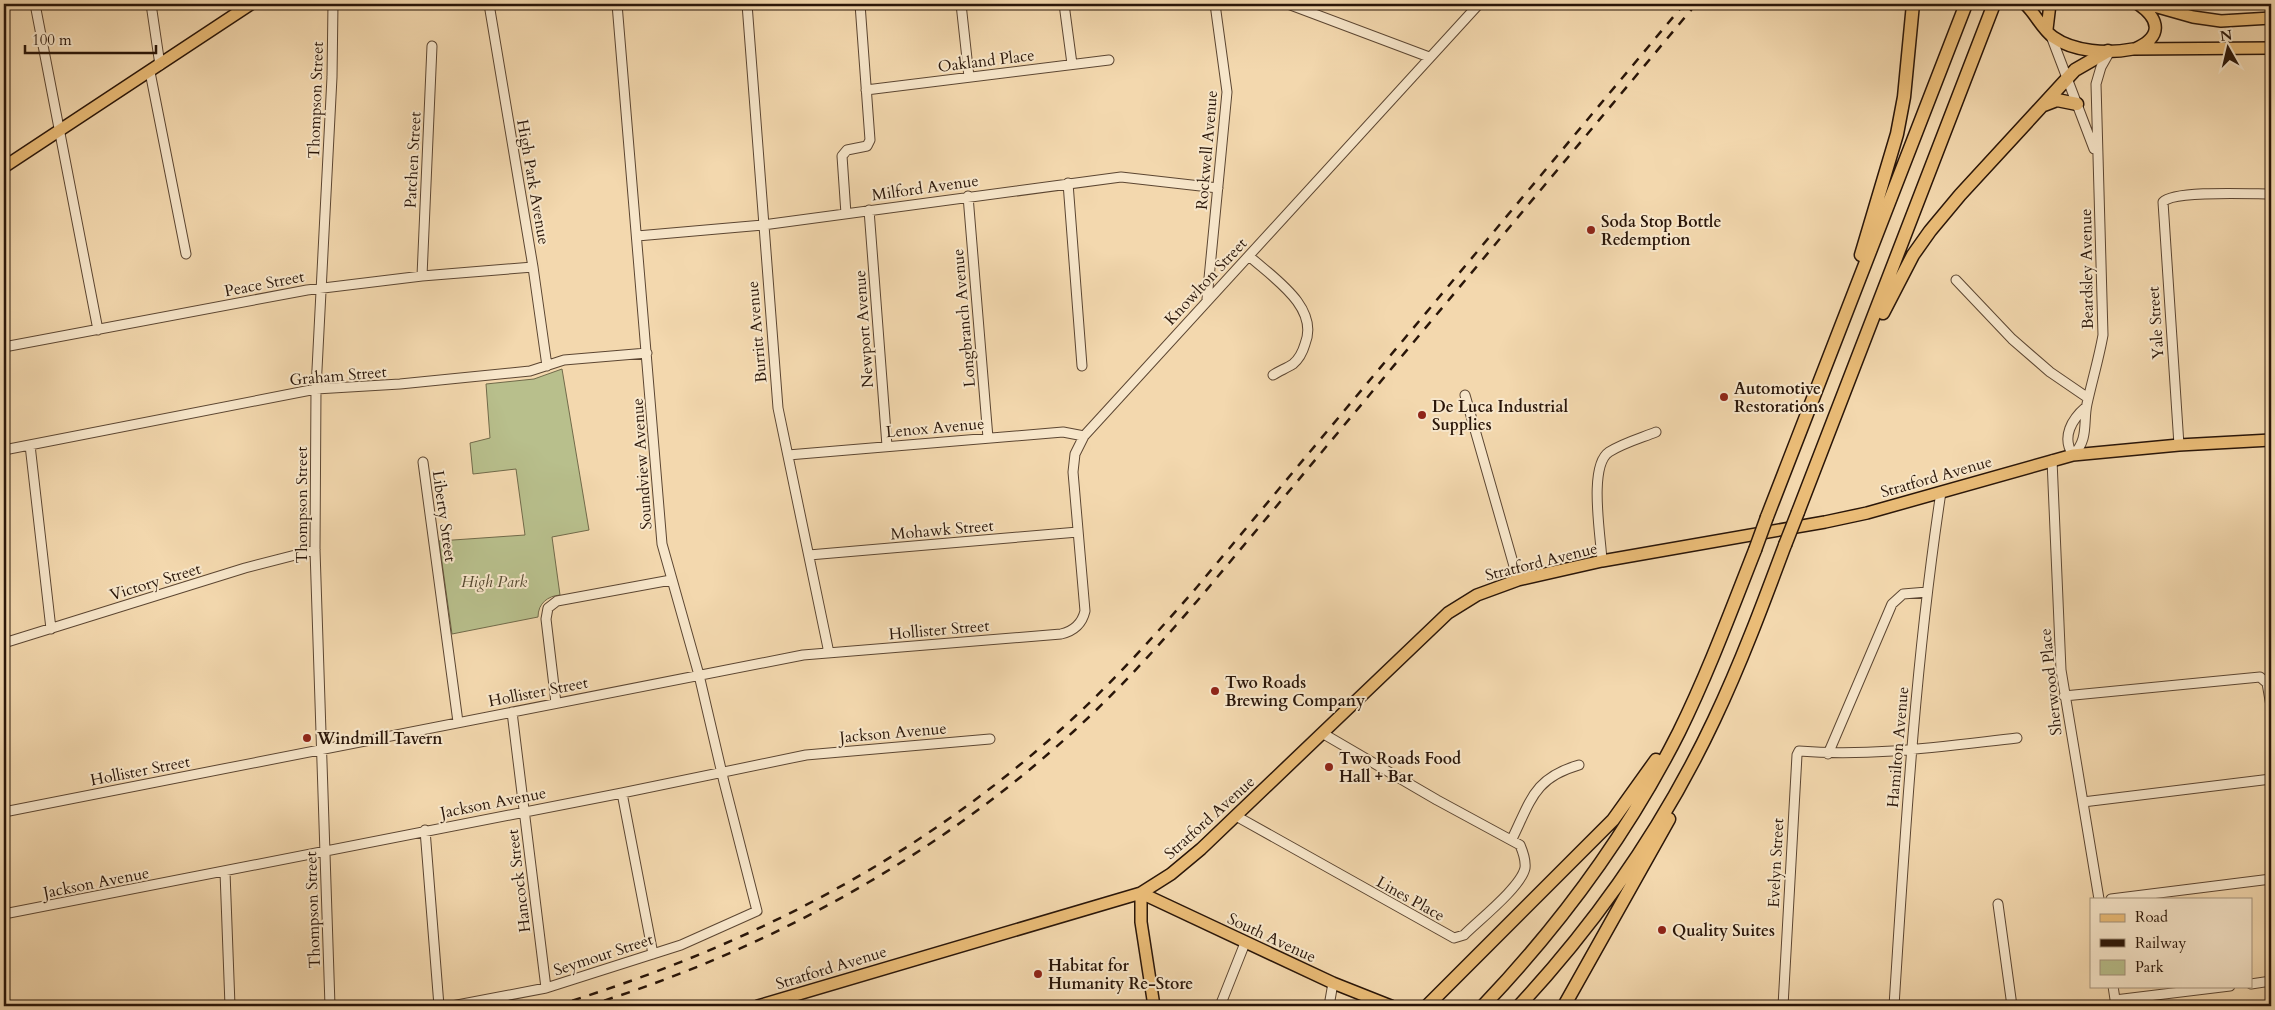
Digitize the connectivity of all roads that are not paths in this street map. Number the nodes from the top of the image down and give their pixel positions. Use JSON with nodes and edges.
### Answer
{"nodes":[{"id":1,"x":35,"y":4,"type":"edge"},
{"id":2,"x":151,"y":4,"type":"edge"},
{"id":3,"x":251,"y":4,"type":"edge"},
{"id":4,"x":332,"y":4,"type":"edge"},
{"id":5,"x":489,"y":4,"type":"edge"},
{"id":6,"x":617,"y":4,"type":"edge"},
{"id":7,"x":747,"y":4,"type":"edge"},
{"id":8,"x":860,"y":4,"type":"edge"},
{"id":9,"x":961,"y":4,"type":"edge"},
{"id":10,"x":1064,"y":4,"type":"edge"},
{"id":11,"x":1215,"y":4,"type":"edge"},
{"id":12,"x":1288,"y":4,"type":"edge"},
{"id":13,"x":1479,"y":4,"type":"edge"},
{"id":14,"x":1912,"y":4,"type":"edge"},
{"id":15,"x":1966,"y":4,"type":"edge"},
{"id":16,"x":1994,"y":4,"type":"edge"},
{"id":17,"x":2025,"y":4,"type":"edge"},
{"id":18,"x":2050,"y":4,"type":"edge"},
{"id":19,"x":2138,"y":4,"type":"edge"},
{"id":20,"x":2147,"y":4,"type":"edge"},
{"id":21,"x":2271,"y":18,"type":"edge"},
{"id":22,"x":2049,"y":32,"type":"junction"},
{"id":23,"x":432,"y":46,"type":"dead end"},
{"id":24,"x":2271,"y":48,"type":"edge"},
{"id":25,"x":2133,"y":50,"type":"junction"},
{"id":26,"x":2109,"y":51,"type":"junction"},
{"id":27,"x":1429,"y":57,"type":"junction"},
{"id":28,"x":1109,"y":60,"type":"dead end"},
{"id":29,"x":1072,"y":64,"type":"junction"},
{"id":30,"x":155,"y":69,"type":"junction"},
{"id":31,"x":969,"y":77,"type":"junction"},
{"id":32,"x":2068,"y":80,"type":"junction"},
{"id":33,"x":866,"y":90,"type":"junction"},
{"id":34,"x":2077,"y":104,"type":"junction"},
{"id":35,"x":2044,"y":105,"type":"junction"},
{"id":36,"x":60,"y":129,"type":"junction"},
{"id":37,"x":2097,"y":158,"type":"junction"},
{"id":38,"x":4,"y":167,"type":"edge"},
{"id":39,"x":1068,"y":183,"type":"junction"},
{"id":40,"x":1218,"y":188,"type":"junction"},
{"id":41,"x":2271,"y":194,"type":"edge"},
{"id":42,"x":968,"y":196,"type":"junction"},
{"id":43,"x":870,"y":210,"type":"junction"},
{"id":44,"x":846,"y":214,"type":"junction"},
{"id":45,"x":763,"y":225,"type":"junction"},
{"id":46,"x":637,"y":236,"type":"junction"},
{"id":47,"x":186,"y":254,"type":"dead end"},
{"id":48,"x":1249,"y":256,"type":"junction"},
{"id":49,"x":533,"y":267,"type":"junction"},
{"id":50,"x":422,"y":276,"type":"junction"},
{"id":51,"x":1956,"y":280,"type":"dead end"},
{"id":52,"x":321,"y":288,"type":"junction"},
{"id":53,"x":1207,"y":300,"type":"junction"},
{"id":54,"x":98,"y":330,"type":"junction"},
{"id":55,"x":4,"y":348,"type":"edge"},
{"id":56,"x":647,"y":353,"type":"junction"},
{"id":57,"x":547,"y":366,"type":"junction"},
{"id":58,"x":1082,"y":366,"type":"dead end"},
{"id":59,"x":1824,"y":371,"type":"junction"},
{"id":60,"x":1273,"y":375,"type":"dead end"},
{"id":61,"x":316,"y":388,"type":"junction"},
{"id":62,"x":1845,"y":390,"type":"junction"},
{"id":63,"x":1465,"y":395,"type":"dead end"},
{"id":64,"x":2087,"y":403,"type":"junction"},
{"id":65,"x":1656,"y":432,"type":"dead end"},
{"id":66,"x":1084,"y":436,"type":"junction"},
{"id":67,"x":988,"y":438,"type":"junction"},
{"id":68,"x":2271,"y":440,"type":"edge"},
{"id":69,"x":30,"y":445,"type":"junction"},
{"id":70,"x":2179,"y":445,"type":"junction"},
{"id":71,"x":887,"y":446,"type":"junction"},
{"id":72,"x":4,"y":450,"type":"edge"},
{"id":73,"x":788,"y":455,"type":"junction"},
{"id":74,"x":2073,"y":455,"type":"junction"},
{"id":75,"x":2052,"y":460,"type":"junction"},
{"id":76,"x":423,"y":462,"type":"dead end"},
{"id":77,"x":1942,"y":492,"type":"junction"},
{"id":78,"x":1078,"y":532,"type":"junction"},
{"id":79,"x":315,"y":550,"type":"junction"},
{"id":80,"x":809,"y":555,"type":"junction"},
{"id":81,"x":1602,"y":561,"type":"junction"},
{"id":82,"x":671,"y":580,"type":"junction"},
{"id":83,"x":1518,"y":580,"type":"junction"},
{"id":84,"x":1927,"y":592,"type":"junction"},
{"id":85,"x":1079,"y":625,"type":"joint"},
{"id":86,"x":51,"y":629,"type":"junction"},
{"id":87,"x":4,"y":643,"type":"edge"},
{"id":88,"x":829,"y":652,"type":"junction"},
{"id":89,"x":699,"y":676,"type":"junction"},
{"id":90,"x":2270,"y":695,"type":"edge"},
{"id":91,"x":2064,"y":696,"type":"junction"},
{"id":92,"x":556,"y":703,"type":"junction"},
{"id":93,"x":1693,"y":703,"type":"junction"},
{"id":94,"x":2271,"y":706,"type":"edge"},
{"id":95,"x":512,"y":712,"type":"junction"},
{"id":96,"x":1713,"y":721,"type":"junction"},
{"id":97,"x":458,"y":722,"type":"junction"},
{"id":98,"x":1322,"y":733,"type":"junction"},
{"id":99,"x":2017,"y":738,"type":"dead end"},
{"id":100,"x":990,"y":739,"type":"dead end"},
{"id":101,"x":322,"y":750,"type":"junction"},
{"id":102,"x":1911,"y":750,"type":"junction"},
{"id":103,"x":1828,"y":754,"type":"junction"},
{"id":104,"x":1579,"y":765,"type":"dead end"},
{"id":105,"x":722,"y":773,"type":"junction"},
{"id":106,"x":2271,"y":779,"type":"edge"},
{"id":107,"x":622,"y":793,"type":"junction"},
{"id":108,"x":2084,"y":802,"type":"junction"},
{"id":109,"x":4,"y":812,"type":"edge"},
{"id":110,"x":525,"y":812,"type":"junction"},
{"id":111,"x":1236,"y":816,"type":"junction"},
{"id":112,"x":425,"y":830,"type":"junction"},
{"id":113,"x":1512,"y":839,"type":"junction"},
{"id":114,"x":326,"y":851,"type":"junction"},
{"id":115,"x":225,"y":872,"type":"junction"},
{"id":116,"x":2271,"y":879,"type":"edge"},
{"id":117,"x":1141,"y":893,"type":"junction"},
{"id":118,"x":2099,"y":898,"type":"edge"},
{"id":119,"x":2119,"y":898,"type":"edge"},
{"id":120,"x":1998,"y":904,"type":"dead end"},
{"id":121,"x":758,"y":911,"type":"joint"},
{"id":122,"x":4,"y":914,"type":"edge"},
{"id":123,"x":1245,"y":943,"type":"junction"},
{"id":124,"x":653,"y":954,"type":"junction"},
{"id":125,"x":2271,"y":981,"type":"edge"},
{"id":126,"x":1333,"y":983,"type":"junction"},
{"id":127,"x":2252,"y":984,"type":"edge"},
{"id":128,"x":546,"y":988,"type":"junction"},
{"id":129,"x":2113,"y":988,"type":"edge"},
{"id":130,"x":2217,"y":988,"type":"edge"},
{"id":131,"x":2116,"y":1003,"type":"edge"},
{"id":132,"x":230,"y":1006,"type":"edge"},
{"id":133,"x":330,"y":1006,"type":"edge"},
{"id":134,"x":439,"y":1006,"type":"edge"},
{"id":135,"x":452,"y":1006,"type":"edge"},
{"id":136,"x":758,"y":1006,"type":"edge"},
{"id":137,"x":1154,"y":1006,"type":"edge"},
{"id":138,"x":1220,"y":1006,"type":"edge"},
{"id":139,"x":1329,"y":1006,"type":"edge"},
{"id":140,"x":1391,"y":1006,"type":"edge"},
{"id":141,"x":1428,"y":1006,"type":"edge"},
{"id":142,"x":1483,"y":1006,"type":"edge"},
{"id":143,"x":1520,"y":1006,"type":"edge"},
{"id":144,"x":1564,"y":1006,"type":"edge"},
{"id":145,"x":1783,"y":1006,"type":"edge"},
{"id":146,"x":1894,"y":1006,"type":"edge"},
{"id":147,"x":2012,"y":1006,"type":"edge"}],
"edges":[{"from":1,"to":36,"type":"street"},
{"from":2,"to":30,"type":"street"},
{"from":3,"to":30,"type":"main road"},
{"from":4,"to":52,"type":"street","name":"Thompson Street"},
{"from":5,"to":49,"type":"street","name":"High Park Avenue"},
{"from":6,"to":46,"type":"street","name":"Soundview Avenue"},
{"from":7,"to":45,"type":"street","name":"Burritt Avenue"},
{"from":8,"to":33,"type":"street"},
{"from":9,"to":31,"type":"street"},
{"from":10,"to":29,"type":"street"},
{"from":11,"to":40,"type":"street","name":"Rockwell Avenue"},
{"from":12,"to":27,"type":"street"},
{"from":13,"to":27,"type":"street","name":"Knowlton Street"},
{"from":14,"to":59,"type":"highway"},
{"from":15,"to":59,"type":"highway"},
{"from":16,"to":62,"type":"highway"},
{"from":17,"to":22,"type":"main road"},
{"from":18,"to":22,"type":"main road"},
{"from":19,"to":25,"type":"main road"},
{"from":20,"to":21,"type":"main road"},
{"from":22,"to":26,"type":"main road"},
{"from":22,"to":32,"type":"street","name":"Beardsley Avenue"},
{"from":23,"to":50,"type":"street","name":"Patchen Street"},
{"from":24,"to":25,"type":"main road"},
{"from":25,"to":26,"type":"main road"},
{"from":26,"to":32,"type":"highway"},
{"from":26,"to":37,"type":"street","name":"Beardsley Avenue"},
{"from":27,"to":48,"type":"street","name":"Knowlton Street"},
{"from":28,"to":29,"type":"street","name":"Oakland Place"},
{"from":29,"to":31,"type":"street","name":"Oakland Place"},
{"from":30,"to":36,"type":"main road"},
{"from":30,"to":47,"type":"street"},
{"from":31,"to":33,"type":"street","name":"Oakland Place"},
{"from":32,"to":34,"type":"street","name":"Beardsley Avenue"},
{"from":32,"to":35,"type":"highway"},
{"from":33,"to":44,"type":"street"},
{"from":34,"to":35,"type":"highway"},
{"from":34,"to":37,"type":"street","name":"Beardsley Avenue"},
{"from":35,"to":62,"type":"highway"},
{"from":36,"to":38,"type":"main road"},
{"from":36,"to":54,"type":"street"},
{"from":37,"to":64,"type":"street","name":"Beardsley Avenue"},
{"from":39,"to":40,"type":"street","name":"Milford Avenue"},
{"from":39,"to":42,"type":"street","name":"Milford Avenue"},
{"from":39,"to":58,"type":"street"},
{"from":40,"to":53,"type":"street","name":"Rockwell Avenue"},
{"from":41,"to":70,"type":"street","name":"Yale Street"},
{"from":42,"to":43,"type":"street","name":"Milford Avenue"},
{"from":42,"to":67,"type":"street","name":"Longbranch Avenue"},
{"from":43,"to":44,"type":"street","name":"Milford Avenue"},
{"from":43,"to":71,"type":"street","name":"Newport Avenue"},
{"from":44,"to":45,"type":"street","name":"Milford Avenue"},
{"from":45,"to":46,"type":"street","name":"Milford Avenue"},
{"from":45,"to":73,"type":"street","name":"Burritt Avenue"},
{"from":46,"to":56,"type":"street","name":"Soundview Avenue"},
{"from":48,"to":53,"type":"street","name":"Knowlton Street"},
{"from":48,"to":60,"type":"street"},
{"from":49,"to":50,"type":"street","name":"Peace Street"},
{"from":49,"to":57,"type":"street","name":"High Park Avenue"},
{"from":50,"to":52,"type":"street","name":"Peace Street"},
{"from":51,"to":64,"type":"street"},
{"from":52,"to":54,"type":"street","name":"Peace Street"},
{"from":52,"to":61,"type":"street","name":"Thompson Street"},
{"from":53,"to":66,"type":"street","name":"Knowlton Street"},
{"from":54,"to":55,"type":"street","name":"Peace Street"},
{"from":56,"to":57,"type":"street","name":"Graham Street"},
{"from":56,"to":82,"type":"street","name":"Soundview Avenue"},
{"from":57,"to":61,"type":"street","name":"Graham Street"},
{"from":59,"to":93,"type":"highway","bridge":true},
{"from":61,"to":69,"type":"street","name":"Graham Street"},
{"from":61,"to":79,"type":"street","name":"Thompson Street"},
{"from":62,"to":96,"type":"highway","bridge":true},
{"from":63,"to":83,"type":"street"},
{"from":64,"to":74,"type":"street","name":"Beardsley Avenue"},
{"from":64,"to":74,"type":"street","name":"Beardsley Avenue"},
{"from":65,"to":81,"type":"street"},
{"from":66,"to":67,"type":"street","name":"Lenox Avenue"},
{"from":66,"to":78,"type":"street","name":"Knowlton Street"},
{"from":67,"to":71,"type":"street","name":"Lenox Avenue"},
{"from":68,"to":70,"type":"main road","name":"Stratford Avenue"},
{"from":69,"to":72,"type":"street","name":"Graham Street"},
{"from":69,"to":86,"type":"street"},
{"from":70,"to":74,"type":"main road","name":"Stratford Avenue"},
{"from":71,"to":73,"type":"street","name":"Lenox Avenue"},
{"from":73,"to":80,"type":"street","name":"Burritt Avenue"},
{"from":74,"to":75,"type":"main road","name":"Stratford Avenue"},
{"from":75,"to":77,"type":"main road","name":"Stratford Avenue"},
{"from":75,"to":91,"type":"street","name":"Sherwood Place"},
{"from":76,"to":97,"type":"street","name":"Liberty Street"},
{"from":77,"to":81,"type":"main road","name":"Stratford Avenue"},
{"from":77,"to":84,"type":"street","name":"Hamilton Avenue"},
{"from":78,"to":80,"type":"street","name":"Mohawk Street"},
{"from":78,"to":85,"type":"street","name":"Knowlton Street"},
{"from":79,"to":86,"type":"street","name":"Victory Street"},
{"from":79,"to":101,"type":"street","name":"Thompson Street"},
{"from":80,"to":88,"type":"street","name":"Burritt Avenue"},
{"from":81,"to":83,"type":"main road","name":"Stratford Avenue"},
{"from":82,"to":89,"type":"street","name":"Soundview Avenue"},
{"from":82,"to":92,"type":"street"},
{"from":83,"to":98,"type":"main road","name":"Stratford Avenue"},
{"from":84,"to":102,"type":"street","name":"Hamilton Avenue"},
{"from":84,"to":103,"type":"street"},
{"from":85,"to":88,"type":"street","name":"Hollister Street"},
{"from":86,"to":87,"type":"street","name":"Victory Street"},
{"from":88,"to":89,"type":"street","name":"Hollister Street"},
{"from":89,"to":92,"type":"street","name":"Hollister Street"},
{"from":89,"to":105,"type":"street","name":"Soundview Avenue"},
{"from":90,"to":91,"type":"street"},
{"from":90,"to":94,"type":"street"},
{"from":91,"to":108,"type":"street","name":"Sherwood Place"},
{"from":92,"to":95,"type":"street","name":"Hollister Street"},
{"from":93,"to":141,"type":"highway"},
{"from":93,"to":142,"type":"highway"},
{"from":95,"to":97,"type":"street","name":"Hollister Street"},
{"from":95,"to":110,"type":"street","name":"Hancock Street"},
{"from":96,"to":143,"type":"highway"},
{"from":96,"to":144,"type":"highway"},
{"from":97,"to":101,"type":"street","name":"Hollister Street"},
{"from":98,"to":111,"type":"main road","name":"Stratford Avenue"},
{"from":98,"to":113,"type":"street"},
{"from":99,"to":102,"type":"street"},
{"from":100,"to":105,"type":"street","name":"Jackson Avenue"},
{"from":101,"to":109,"type":"street","name":"Hollister Street"},
{"from":101,"to":114,"type":"street","name":"Thompson Street"},
{"from":102,"to":103,"type":"street"},
{"from":102,"to":146,"type":"street","name":"Hamilton Avenue"},
{"from":103,"to":145,"type":"street","name":"Evelyn Street"},
{"from":104,"to":113,"type":"street"},
{"from":105,"to":107,"type":"street","name":"Jackson Avenue"},
{"from":105,"to":121,"type":"street","name":"Soundview Avenue"},
{"from":106,"to":108,"type":"street"},
{"from":107,"to":110,"type":"street","name":"Jackson Avenue"},
{"from":107,"to":124,"type":"street"},
{"from":108,"to":118,"type":"street","name":"Sherwood Place"},
{"from":110,"to":112,"type":"street","name":"Jackson Avenue"},
{"from":110,"to":128,"type":"street","name":"Hancock Street"},
{"from":111,"to":113,"type":"street","name":"Lines Place"},
{"from":111,"to":117,"type":"main road","name":"Stratford Avenue"},
{"from":112,"to":114,"type":"street","name":"Jackson Avenue"},
{"from":112,"to":134,"type":"street"},
{"from":114,"to":115,"type":"street","name":"Jackson Avenue"},
{"from":114,"to":133,"type":"street","name":"Thompson Street"},
{"from":115,"to":122,"type":"street","name":"Jackson Avenue"},
{"from":115,"to":132,"type":"street"},
{"from":116,"to":119,"type":"street"},
{"from":117,"to":123,"type":"main road","name":"South Avenue"},
{"from":117,"to":136,"type":"main road","name":"Stratford Avenue"},
{"from":117,"to":137,"type":"main road"},
{"from":120,"to":147,"type":"street"},
{"from":121,"to":124,"type":"street","name":"Seymour Street"},
{"from":123,"to":126,"type":"main road","name":"South Avenue"},
{"from":123,"to":138,"type":"street"},
{"from":124,"to":128,"type":"street","name":"Seymour Street"},
{"from":125,"to":127,"type":"street"},
{"from":126,"to":139,"type":"street"},
{"from":126,"to":140,"type":"main road","name":"South Avenue"},
{"from":128,"to":135,"type":"street","name":"Seymour Street"},
{"from":129,"to":131,"type":"street"},
{"from":130,"to":131,"type":"street"}]}
